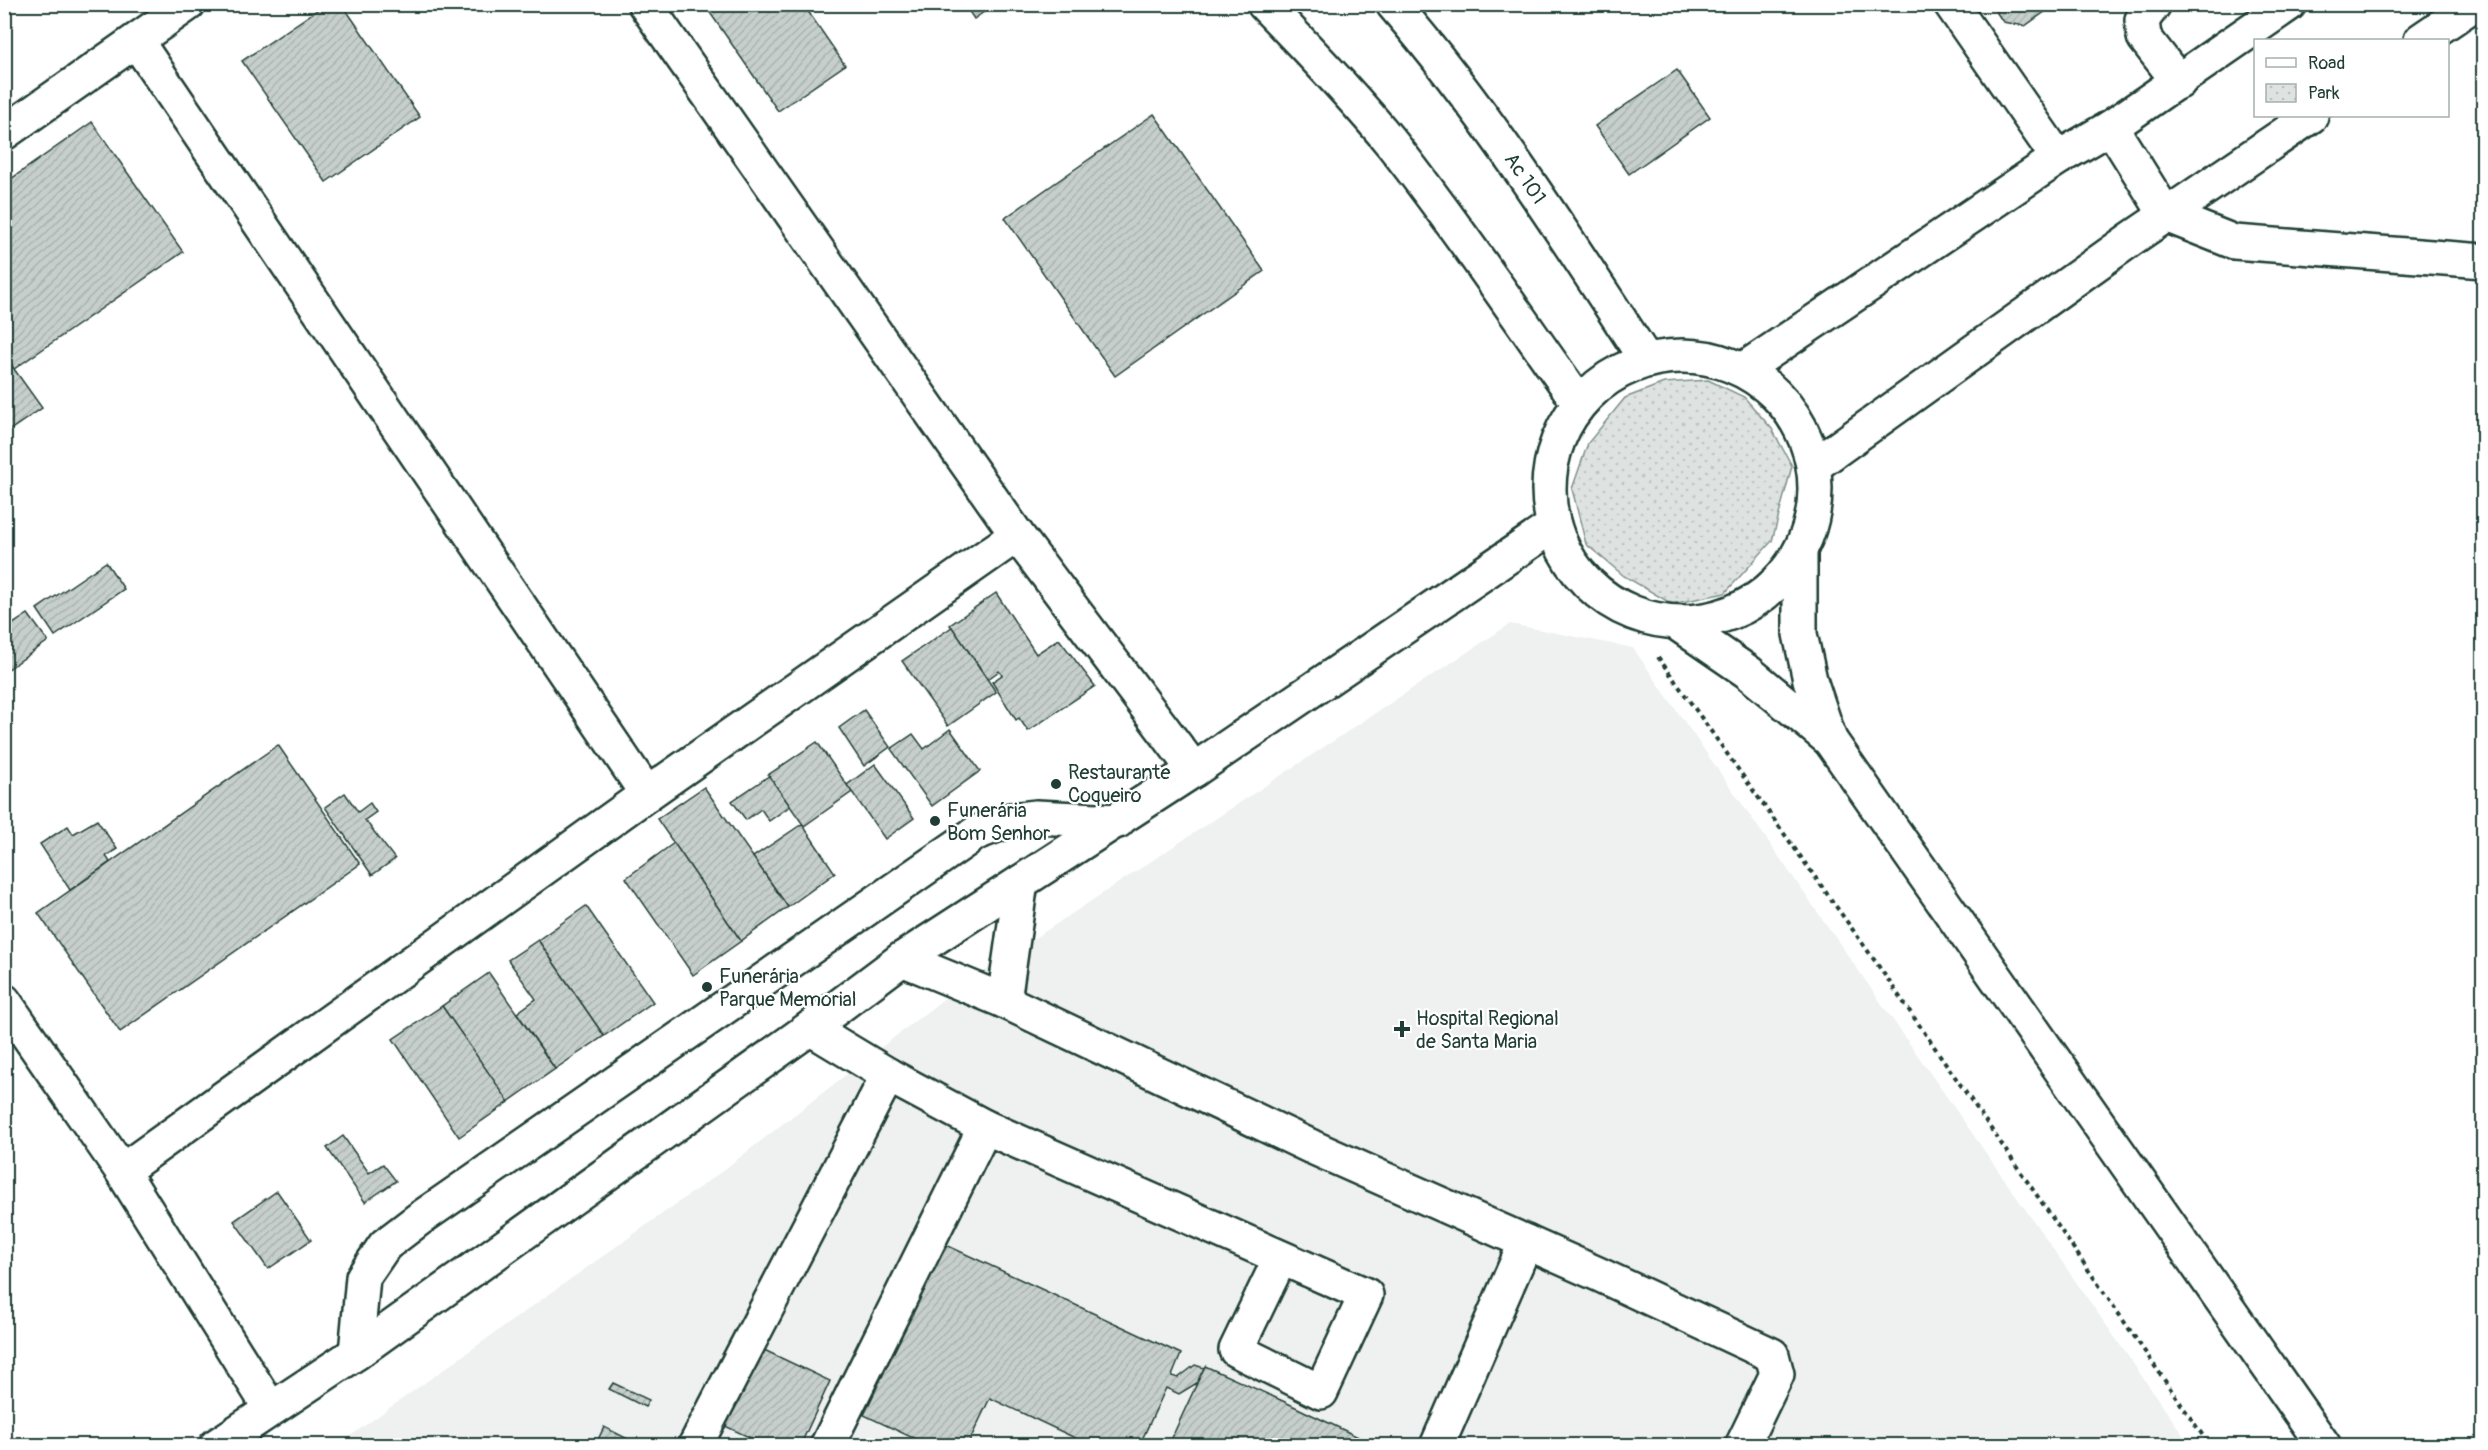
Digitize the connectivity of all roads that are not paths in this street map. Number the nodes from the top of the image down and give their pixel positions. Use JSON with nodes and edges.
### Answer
{"nodes":[{"id":1,"x":188,"y":4,"type":"edge"},
{"id":2,"x":645,"y":4,"type":"edge"},
{"id":3,"x":1264,"y":4,"type":"edge"},
{"id":4,"x":1393,"y":4,"type":"edge"},
{"id":5,"x":1951,"y":4,"type":"edge"},
{"id":6,"x":2154,"y":4,"type":"edge"},
{"id":7,"x":2289,"y":4,"type":"edge"},
{"id":8,"x":2474,"y":4,"type":"edge"},
{"id":9,"x":2422,"y":39,"type":"edge"},
{"id":10,"x":137,"y":42,"type":"junction"},
{"id":11,"x":2179,"y":82,"type":"junction"},
{"id":12,"x":2310,"y":117,"type":"edge"},
{"id":13,"x":2111,"y":127,"type":"junction"},
{"id":14,"x":4,"y":133,"type":"edge"},
{"id":15,"x":2058,"y":158,"type":"junction"},
{"id":16,"x":2166,"y":215,"type":"junction"},
{"id":17,"x":2484,"y":261,"type":"edge"},
{"id":18,"x":1646,"y":360,"type":"junction"},
{"id":19,"x":1744,"y":369,"type":"junction"},
{"id":20,"x":1579,"y":403,"type":"junction"},
{"id":21,"x":1815,"y":465,"type":"junction"},
{"id":22,"x":1552,"y":526,"type":"junction"},
{"id":23,"x":1017,"y":535,"type":"junction"},
{"id":24,"x":1800,"y":555,"type":"junction"},
{"id":25,"x":1678,"y":624,"type":"junction"},
{"id":26,"x":1830,"y":740,"type":"junction"},
{"id":27,"x":1194,"y":770,"type":"junction"},
{"id":28,"x":647,"y":794,"type":"junction"},
{"id":29,"x":1118,"y":820,"type":"junction"},
{"id":30,"x":1021,"y":882,"type":"junction"},
{"id":31,"x":902,"y":959,"type":"junction"},
{"id":32,"x":4,"y":1001,"type":"edge"},
{"id":33,"x":1004,"y":1001,"type":"junction"},
{"id":34,"x":810,"y":1028,"type":"junction"},
{"id":35,"x":888,"y":1075,"type":"junction"},
{"id":36,"x":985,"y":1127,"type":"junction"},
{"id":37,"x":122,"y":1171,"type":"junction"},
{"id":38,"x":1526,"y":1242,"type":"junction"},
{"id":39,"x":1280,"y":1259,"type":"dead end"},
{"id":40,"x":356,"y":1353,"type":"junction"},
{"id":41,"x":270,"y":1408,"type":"junction"},
{"id":42,"x":216,"y":1446,"type":"edge"},
{"id":43,"x":695,"y":1446,"type":"edge"},
{"id":44,"x":827,"y":1446,"type":"edge"},
{"id":45,"x":1437,"y":1446,"type":"edge"},
{"id":46,"x":1742,"y":1446,"type":"edge"},
{"id":47,"x":2324,"y":1446,"type":"edge"}],
"edges":[{"from":1,"to":10,"type":"street"},
{"from":2,"to":23,"type":"street"},
{"from":3,"to":20,"type":"street"},
{"from":4,"to":18,"type":"street","name":"Ac 101"},
{"from":5,"to":15,"type":"street"},
{"from":6,"to":11,"type":"street"},
{"from":7,"to":11,"type":"street"},
{"from":8,"to":9,"type":"street"},
{"from":10,"to":14,"type":"street"},
{"from":10,"to":28,"type":"street"},
{"from":11,"to":13,"type":"street"},
{"from":12,"to":16,"type":"street"},
{"from":13,"to":15,"type":"street"},
{"from":13,"to":16,"type":"street"},
{"from":15,"to":19,"type":"street"},
{"from":16,"to":17,"type":"street"},
{"from":16,"to":21,"type":"street"},
{"from":18,"to":19,"type":"street"},
{"from":18,"to":20,"type":"street"},
{"from":19,"to":21,"type":"street"},
{"from":20,"to":22,"type":"street"},
{"from":21,"to":24,"type":"street"},
{"from":22,"to":25,"type":"street"},
{"from":22,"to":27,"type":"street"},
{"from":23,"to":27,"type":"street"},
{"from":23,"to":28,"type":"street"},
{"from":24,"to":25,"type":"street"},
{"from":24,"to":26,"type":"street"},
{"from":25,"to":26,"type":"street"},
{"from":26,"to":47,"type":"street"},
{"from":27,"to":29,"type":"street"},
{"from":28,"to":37,"type":"street"},
{"from":29,"to":30,"type":"street"},
{"from":29,"to":40,"type":"street"},
{"from":30,"to":31,"type":"street"},
{"from":30,"to":33,"type":"street"},
{"from":31,"to":33,"type":"street"},
{"from":31,"to":34,"type":"street"},
{"from":32,"to":37,"type":"street"},
{"from":33,"to":38,"type":"street"},
{"from":34,"to":35,"type":"street"},
{"from":34,"to":40,"type":"street"},
{"from":35,"to":36,"type":"street"},
{"from":35,"to":43,"type":"street"},
{"from":36,"to":39,"type":"street"},
{"from":36,"to":44,"type":"street"},
{"from":37,"to":41,"type":"street"},
{"from":38,"to":45,"type":"street"},
{"from":38,"to":46,"type":"street"},
{"from":40,"to":41,"type":"street"},
{"from":41,"to":42,"type":"street"}]}
